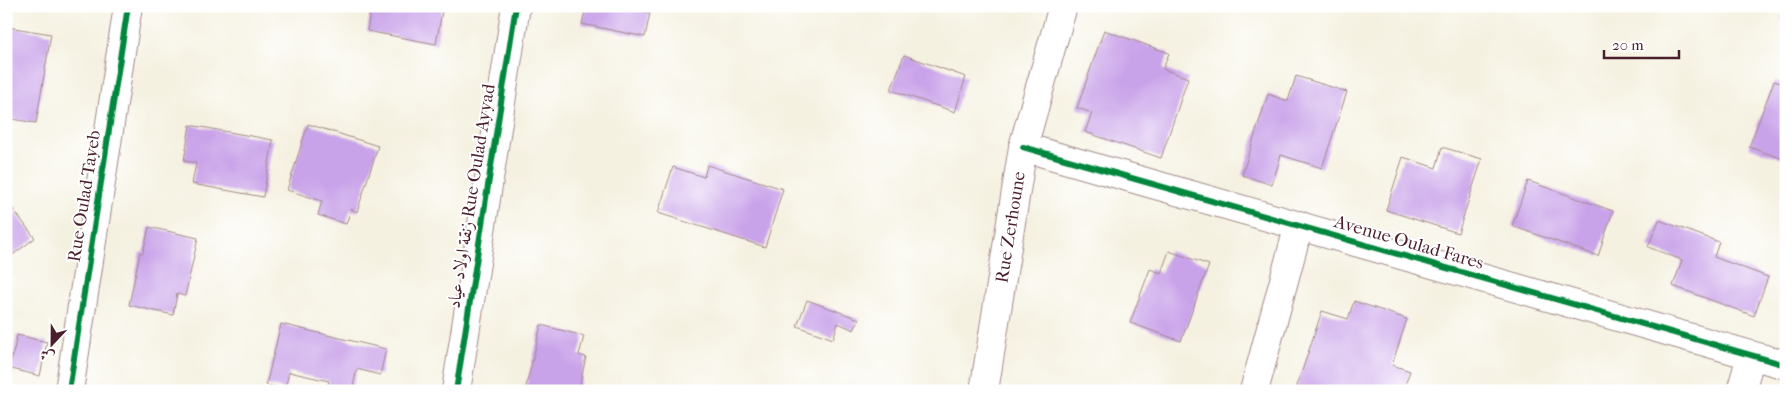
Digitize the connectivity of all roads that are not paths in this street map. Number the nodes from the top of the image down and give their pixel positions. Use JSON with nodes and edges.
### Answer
{"nodes":[{"id":1,"x":128,"y":6,"type":"edge"},
{"id":2,"x":516,"y":6,"type":"edge"},
{"id":3,"x":1063,"y":6,"type":"edge"},
{"id":4,"x":1023,"y":147,"type":"junction"},
{"id":5,"x":1299,"y":226,"type":"junction"},
{"id":6,"x":1751,"y":356,"type":"junction"},
{"id":7,"x":1786,"y":365,"type":"edge"},
{"id":8,"x":69,"y":391,"type":"edge"},
{"id":9,"x":456,"y":391,"type":"edge"},
{"id":10,"x":984,"y":391,"type":"edge"},
{"id":11,"x":1254,"y":391,"type":"edge"},
{"id":12,"x":1741,"y":391,"type":"edge"}],
"edges":[{"from":1,"to":8,"type":"street","name":"Rue Oulad Tayeb"},
{"from":2,"to":9,"type":"street","name":"زنقة اولاد عياد Rue Oulad Ayyad"},
{"from":3,"to":4,"type":"street","name":"Rue Zerhoune"},
{"from":4,"to":5,"type":"street","name":"Avenue Oulad Fares"},
{"from":4,"to":10,"type":"street","name":"Rue Zerhoune"},
{"from":5,"to":6,"type":"street","name":"Avenue Oulad Fares"},
{"from":5,"to":11,"type":"street"},
{"from":6,"to":7,"type":"street","name":"Avenue Oulad Fares"},
{"from":6,"to":12,"type":"street"}]}
